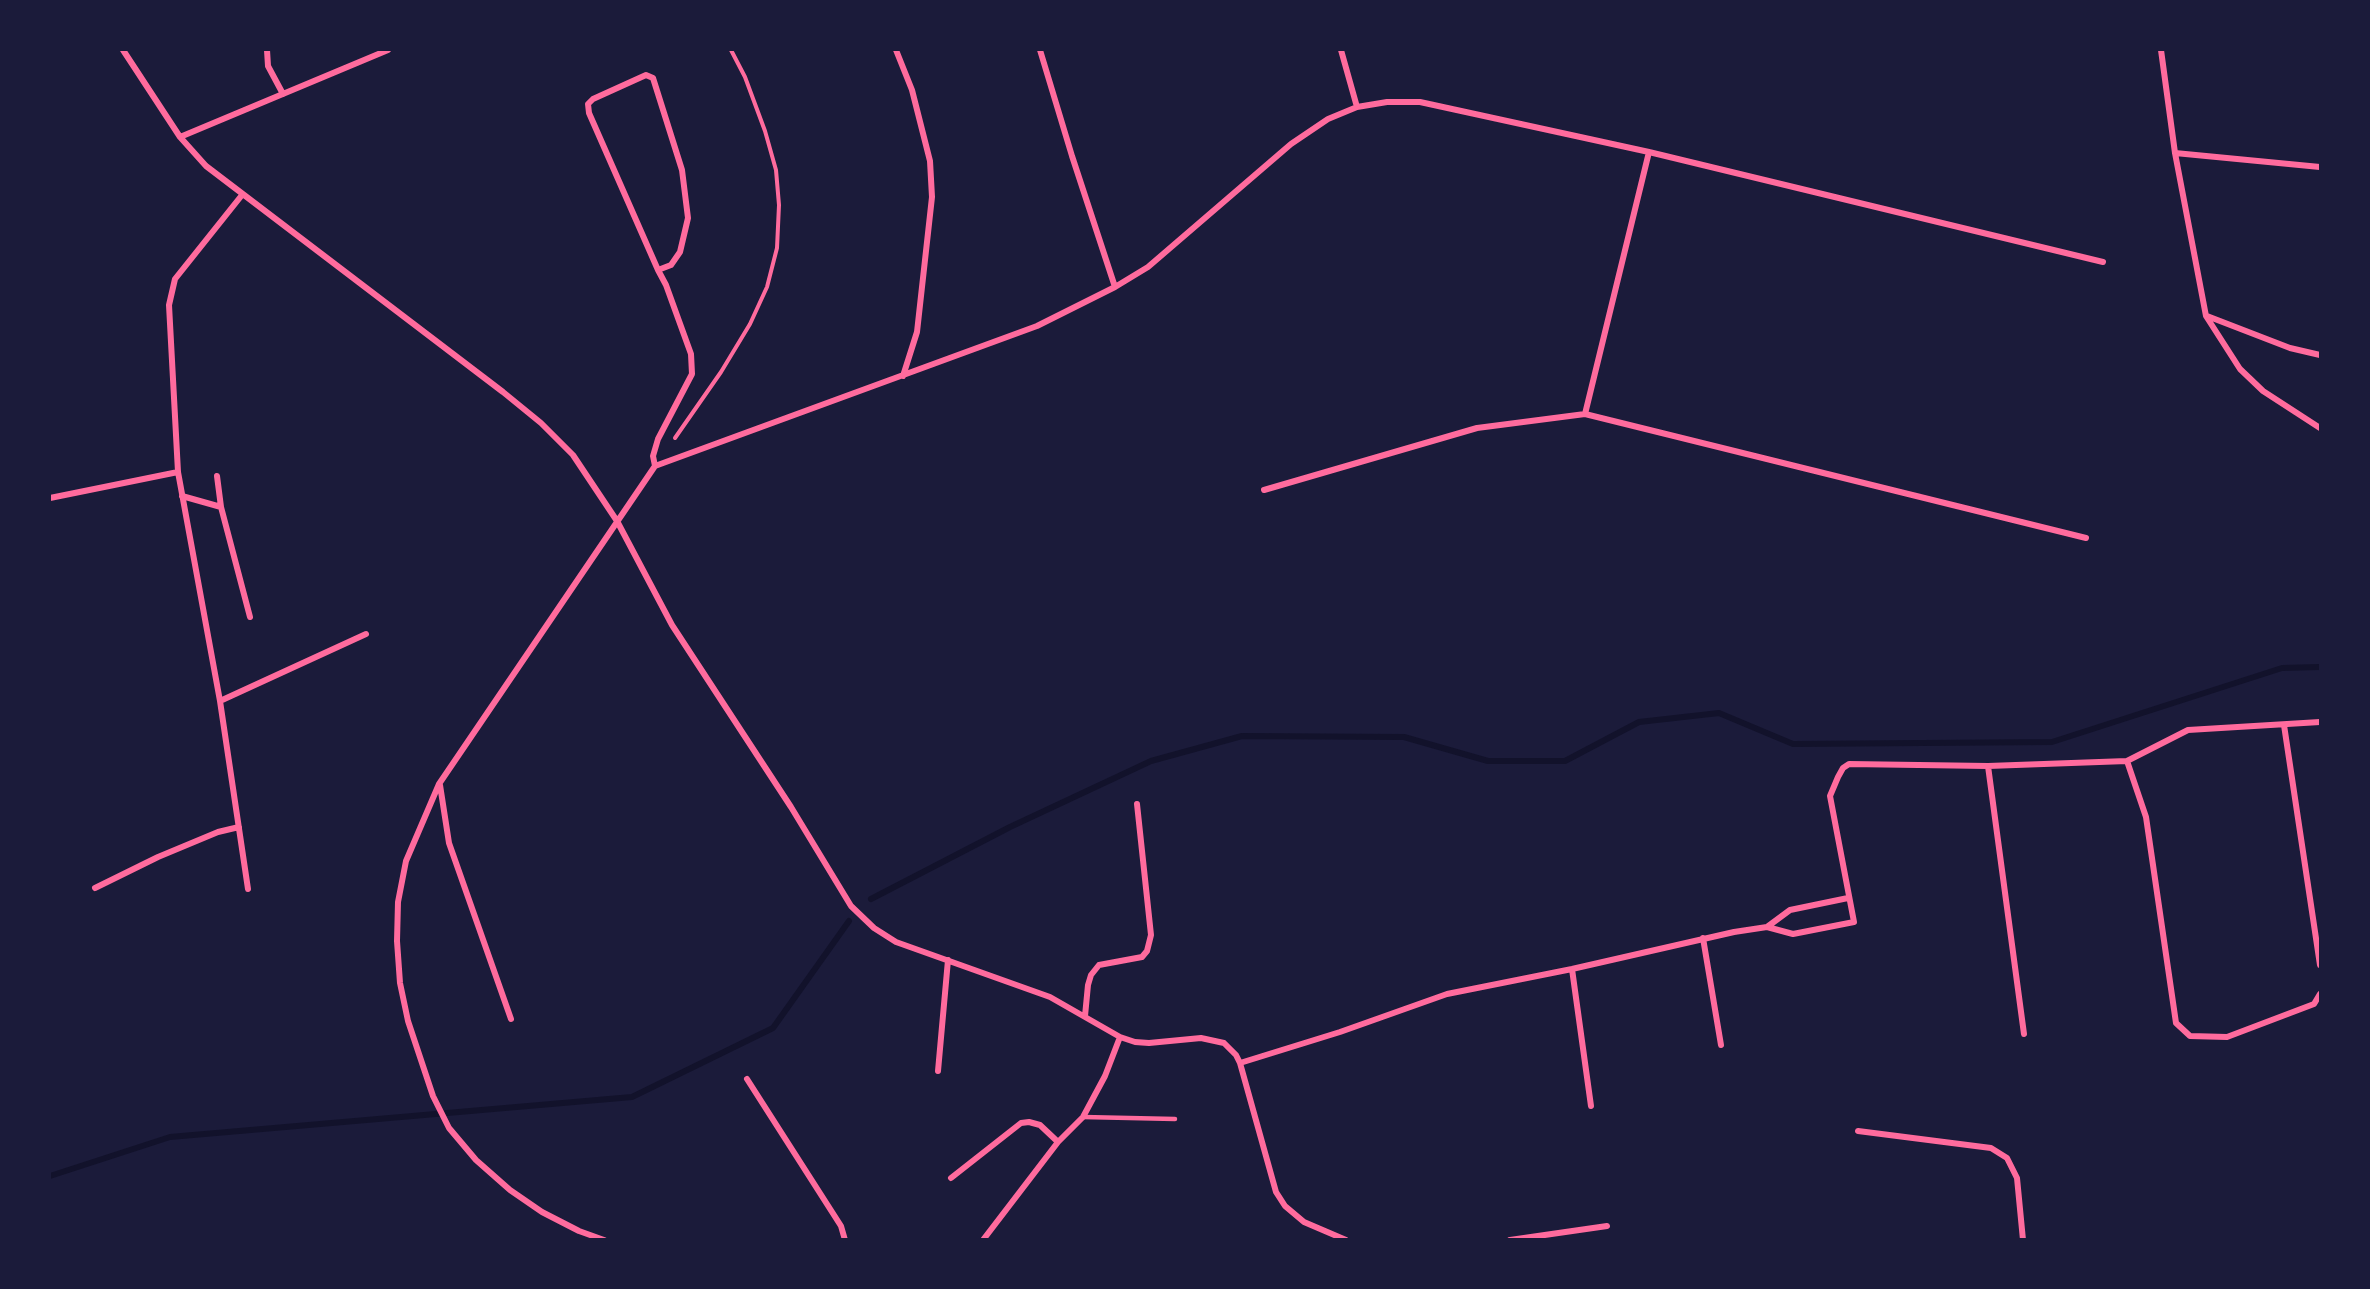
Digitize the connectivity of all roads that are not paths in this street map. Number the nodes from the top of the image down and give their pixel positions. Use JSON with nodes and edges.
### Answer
{"nodes":[{"id":1,"x":123,"y":50,"type":"edge"},
{"id":2,"x":267,"y":50,"type":"edge"},
{"id":3,"x":388,"y":50,"type":"edge"},
{"id":4,"x":896,"y":50,"type":"edge"},
{"id":5,"x":1040,"y":50,"type":"edge"},
{"id":6,"x":1341,"y":50,"type":"edge"},
{"id":7,"x":2161,"y":50,"type":"edge"},
{"id":8,"x":283,"y":94,"type":"junction"},
{"id":9,"x":1358,"y":107,"type":"junction"},
{"id":10,"x":180,"y":137,"type":"junction"},
{"id":11,"x":1649,"y":152,"type":"junction"},
{"id":12,"x":2175,"y":153,"type":"junction"},
{"id":13,"x":2320,"y":167,"type":"edge"},
{"id":14,"x":242,"y":195,"type":"junction"},
{"id":15,"x":2103,"y":262,"type":"dead end"},
{"id":16,"x":658,"y":270,"type":"junction"},
{"id":17,"x":1115,"y":287,"type":"junction"},
{"id":18,"x":2206,"y":315,"type":"junction"},
{"id":19,"x":2320,"y":355,"type":"edge"},
{"id":20,"x":903,"y":376,"type":"junction"},
{"id":21,"x":1585,"y":414,"type":"junction"},
{"id":22,"x":2320,"y":428,"type":"edge"},
{"id":23,"x":656,"y":466,"type":"junction"},
{"id":24,"x":178,"y":472,"type":"junction"},
{"id":25,"x":217,"y":476,"type":"dead end"},
{"id":26,"x":1264,"y":490,"type":"dead end"},
{"id":27,"x":182,"y":496,"type":"junction"},
{"id":28,"x":50,"y":498,"type":"edge"},
{"id":29,"x":221,"y":507,"type":"junction"},
{"id":30,"x":617,"y":521,"type":"junction"},
{"id":31,"x":2086,"y":538,"type":"dead end"},
{"id":32,"x":250,"y":617,"type":"dead end"},
{"id":33,"x":366,"y":634,"type":"dead end"},
{"id":34,"x":220,"y":701,"type":"junction"},
{"id":35,"x":2320,"y":722,"type":"edge"},
{"id":36,"x":2284,"y":725,"type":"junction"},
{"id":37,"x":2127,"y":761,"type":"junction"},
{"id":38,"x":1988,"y":766,"type":"junction"},
{"id":39,"x":440,"y":784,"type":"junction"},
{"id":40,"x":1137,"y":804,"type":"dead end"},
{"id":41,"x":239,"y":827,"type":"junction"},
{"id":42,"x":95,"y":888,"type":"dead end"},
{"id":43,"x":248,"y":889,"type":"dead end"},
{"id":44,"x":1848,"y":898,"type":"junction"},
{"id":45,"x":1763,"y":928,"type":"junction"},
{"id":46,"x":1703,"y":938,"type":"junction"},
{"id":47,"x":948,"y":960,"type":"junction"},
{"id":48,"x":2320,"y":965,"type":"edge"},
{"id":49,"x":1572,"y":969,"type":"junction"},
{"id":50,"x":2320,"y":994,"type":"edge"},
{"id":51,"x":1085,"y":1016,"type":"junction"},
{"id":52,"x":511,"y":1019,"type":"dead end"},
{"id":53,"x":2024,"y":1034,"type":"dead end"},
{"id":54,"x":1120,"y":1037,"type":"junction"},
{"id":55,"x":1721,"y":1045,"type":"dead end"},
{"id":56,"x":1240,"y":1063,"type":"junction"},
{"id":57,"x":938,"y":1071,"type":"dead end"},
{"id":58,"x":747,"y":1079,"type":"dead end"},
{"id":59,"x":1591,"y":1106,"type":"dead end"},
{"id":60,"x":1083,"y":1117,"type":"junction"},
{"id":61,"x":1175,"y":1119,"type":"dead end"},
{"id":62,"x":1858,"y":1131,"type":"dead end"},
{"id":63,"x":1058,"y":1142,"type":"junction"},
{"id":64,"x":951,"y":1178,"type":"dead end"},
{"id":65,"x":1607,"y":1226,"type":"dead end"},
{"id":66,"x":604,"y":1239,"type":"edge"},
{"id":67,"x":845,"y":1239,"type":"edge"},
{"id":68,"x":983,"y":1239,"type":"edge"},
{"id":69,"x":1346,"y":1239,"type":"edge"},
{"id":70,"x":1510,"y":1239,"type":"edge"},
{"id":71,"x":2024,"y":1239,"type":"edge"}],
"edges":[{"from":1,"to":10,"type":"street"},
{"from":2,"to":8,"type":"street"},
{"from":3,"to":8,"type":"street"},
{"from":4,"to":20,"type":"street"},
{"from":5,"to":17,"type":"street"},
{"from":6,"to":9,"type":"street"},
{"from":7,"to":12,"type":"street"},
{"from":8,"to":10,"type":"street"},
{"from":9,"to":11,"type":"street"},
{"from":9,"to":17,"type":"street"},
{"from":10,"to":14,"type":"street"},
{"from":11,"to":15,"type":"street"},
{"from":11,"to":21,"type":"street"},
{"from":12,"to":13,"type":"street"},
{"from":12,"to":18,"type":"street"},
{"from":14,"to":24,"type":"street"},
{"from":14,"to":30,"type":"street"},
{"from":16,"to":16,"type":"street"},
{"from":16,"to":23,"type":"street"},
{"from":17,"to":20,"type":"street"},
{"from":18,"to":19,"type":"street"},
{"from":18,"to":22,"type":"street"},
{"from":20,"to":23,"type":"street"},
{"from":21,"to":26,"type":"street"},
{"from":21,"to":31,"type":"street"},
{"from":23,"to":30,"type":"street"},
{"from":24,"to":27,"type":"street"},
{"from":24,"to":28,"type":"street"},
{"from":25,"to":29,"type":"street"},
{"from":27,"to":29,"type":"street"},
{"from":27,"to":34,"type":"street"},
{"from":29,"to":32,"type":"street"},
{"from":30,"to":39,"type":"street"},
{"from":30,"to":47,"type":"street"},
{"from":33,"to":34,"type":"street"},
{"from":34,"to":41,"type":"street"},
{"from":35,"to":36,"type":"street"},
{"from":36,"to":37,"type":"street"},
{"from":36,"to":48,"type":"street"},
{"from":37,"to":38,"type":"street"},
{"from":37,"to":50,"type":"street"},
{"from":38,"to":44,"type":"street"},
{"from":38,"to":53,"type":"street"},
{"from":39,"to":52,"type":"street"},
{"from":39,"to":66,"type":"street"},
{"from":40,"to":51,"type":"street"},
{"from":41,"to":42,"type":"street"},
{"from":41,"to":43,"type":"street"},
{"from":44,"to":45,"type":"street"},
{"from":44,"to":45,"type":"street"},
{"from":45,"to":46,"type":"street"},
{"from":46,"to":49,"type":"street"},
{"from":46,"to":55,"type":"street"},
{"from":47,"to":51,"type":"street"},
{"from":47,"to":57,"type":"street"},
{"from":49,"to":56,"type":"street"},
{"from":49,"to":59,"type":"street"},
{"from":51,"to":54,"type":"street"},
{"from":54,"to":56,"type":"street"},
{"from":54,"to":60,"type":"street"},
{"from":56,"to":69,"type":"street"},
{"from":58,"to":67,"type":"street"},
{"from":60,"to":61,"type":"lane"},
{"from":60,"to":63,"type":"street"},
{"from":62,"to":71,"type":"street"},
{"from":63,"to":64,"type":"street"},
{"from":63,"to":68,"type":"street"},
{"from":65,"to":70,"type":"street"}]}
